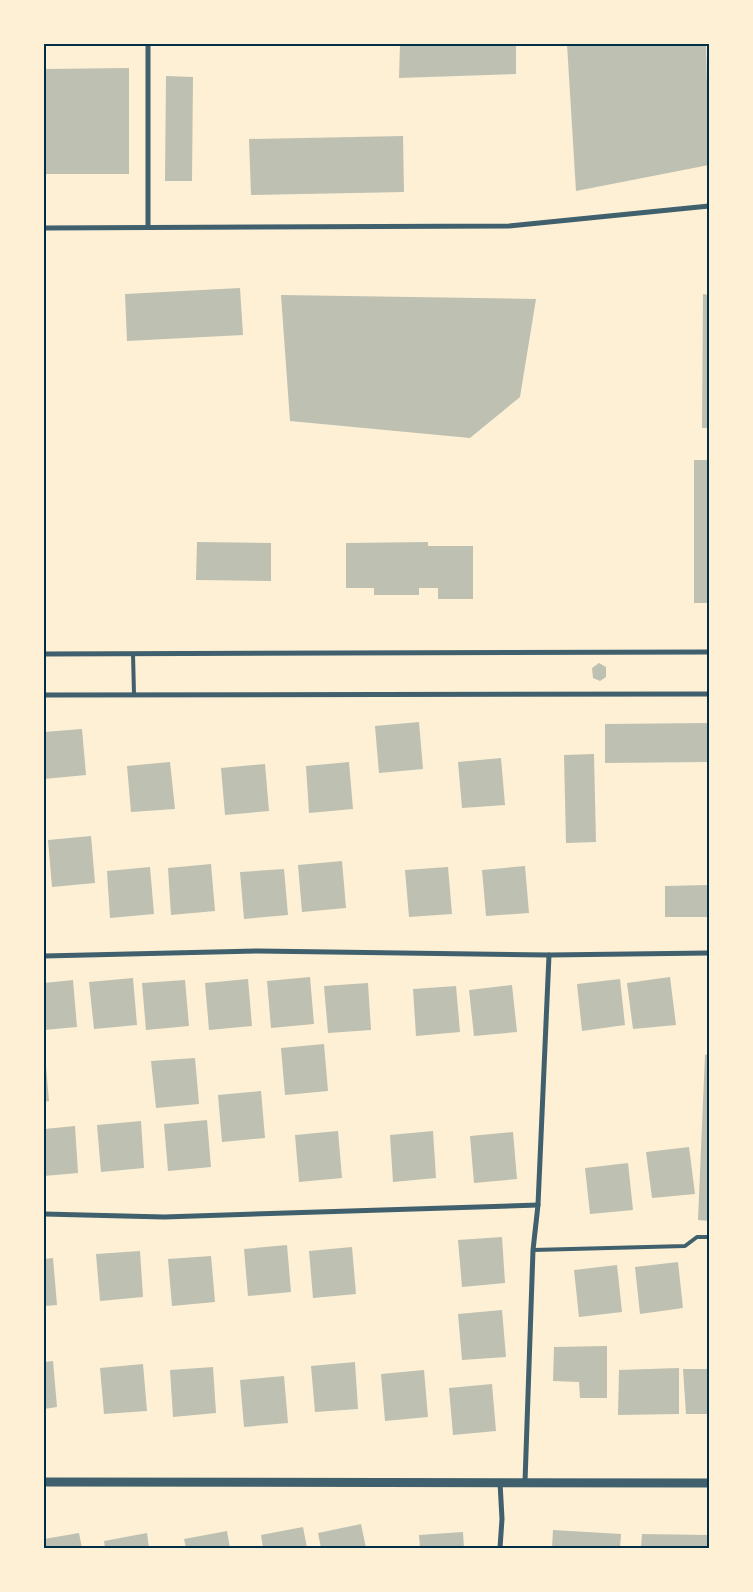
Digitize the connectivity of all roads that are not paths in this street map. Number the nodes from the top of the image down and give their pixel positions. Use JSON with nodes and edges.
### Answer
{"nodes":[{"id":1,"x":148,"y":44,"type":"edge"},
{"id":2,"x":709,"y":206,"type":"edge"},
{"id":3,"x":148,"y":227,"type":"junction"},
{"id":4,"x":44,"y":228,"type":"edge"},
{"id":5,"x":709,"y":652,"type":"edge"},
{"id":6,"x":44,"y":654,"type":"edge"},
{"id":7,"x":133,"y":654,"type":"junction"},
{"id":8,"x":134,"y":694,"type":"junction"},
{"id":9,"x":709,"y":694,"type":"edge"},
{"id":10,"x":44,"y":695,"type":"edge"},
{"id":11,"x":709,"y":953,"type":"edge"},
{"id":12,"x":549,"y":955,"type":"junction"},
{"id":13,"x":44,"y":956,"type":"edge"},
{"id":14,"x":538,"y":1205,"type":"junction"},
{"id":15,"x":44,"y":1214,"type":"edge"},
{"id":16,"x":709,"y":1237,"type":"edge"},
{"id":17,"x":533,"y":1250,"type":"junction"},
{"id":18,"x":44,"y":1482,"type":"edge"},
{"id":19,"x":500,"y":1482,"type":"junction"},
{"id":20,"x":525,"y":1482,"type":"junction"},
{"id":21,"x":709,"y":1483,"type":"edge"},
{"id":22,"x":500,"y":1548,"type":"edge"}],
"edges":[{"from":1,"to":3,"type":"street"},
{"from":2,"to":3,"type":"street"},
{"from":3,"to":4,"type":"street"},
{"from":5,"to":7,"type":"street"},
{"from":6,"to":7,"type":"street"},
{"from":7,"to":8,"type":"lane"},
{"from":8,"to":9,"type":"street"},
{"from":8,"to":10,"type":"street"},
{"from":11,"to":12,"type":"street"},
{"from":12,"to":13,"type":"street"},
{"from":12,"to":14,"type":"street"},
{"from":14,"to":15,"type":"street"},
{"from":14,"to":17,"type":"street"},
{"from":16,"to":17,"type":"lane"},
{"from":17,"to":20,"type":"street"},
{"from":18,"to":19,"type":"street"},
{"from":19,"to":20,"type":"street"},
{"from":19,"to":22,"type":"street"},
{"from":20,"to":21,"type":"street"}]}
